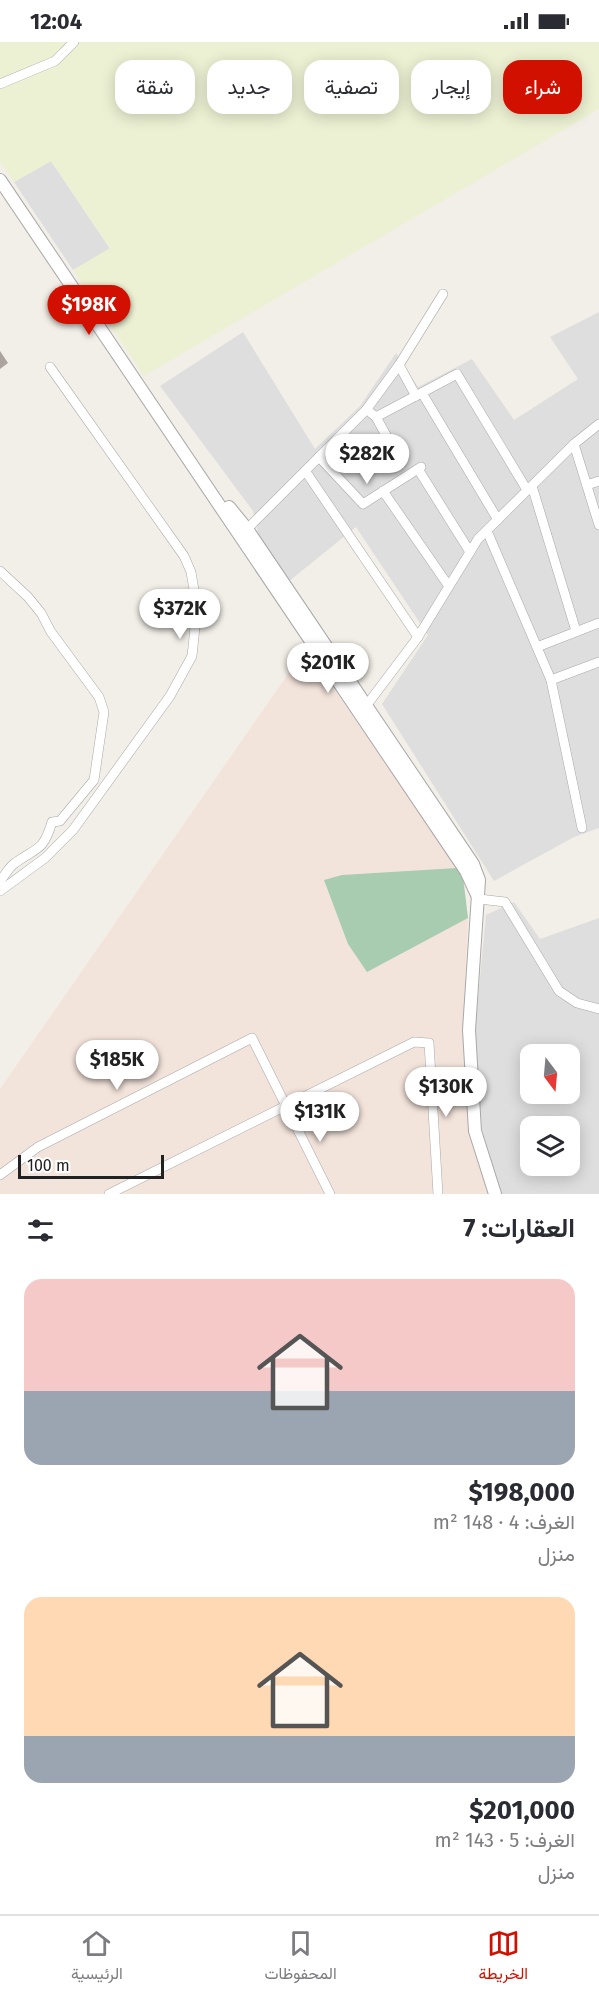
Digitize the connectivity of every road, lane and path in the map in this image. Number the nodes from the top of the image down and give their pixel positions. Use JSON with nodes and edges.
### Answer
{"nodes":[{"id":1,"x":74,"y":42,"type":"edge"},
{"id":2,"x":0,"y":84,"type":"edge"},
{"id":3,"x":0,"y":180,"type":"edge"},
{"id":4,"x":443,"y":294,"type":"dead end"},
{"id":5,"x":399,"y":365,"type":"junction"},
{"id":6,"x":50,"y":367,"type":"dead end"},
{"id":7,"x":419,"y":394,"type":"junction"},
{"id":8,"x":366,"y":410,"type":"junction"},
{"id":9,"x":376,"y":417,"type":"junction"},
{"id":10,"x":599,"y":424,"type":"edge"},
{"id":11,"x":574,"y":444,"type":"junction"},
{"id":12,"x":319,"y":457,"type":"junction"},
{"id":13,"x":398,"y":457,"type":"dead end"},
{"id":14,"x":306,"y":472,"type":"junction"},
{"id":15,"x":599,"y":481,"type":"edge"},
{"id":16,"x":587,"y":485,"type":"junction"},
{"id":17,"x":530,"y":488,"type":"junction"},
{"id":18,"x":383,"y":491,"type":"junction"},
{"id":19,"x":498,"y":520,"type":"junction"},
{"id":20,"x":599,"y":525,"type":"edge"},
{"id":21,"x":487,"y":531,"type":"junction"},
{"id":22,"x":244,"y":532,"type":"junction"},
{"id":23,"x":470,"y":552,"type":"junction"},
{"id":24,"x":0,"y":572,"type":"edge"},
{"id":25,"x":448,"y":585,"type":"junction"},
{"id":26,"x":599,"y":623,"type":"edge"},
{"id":27,"x":576,"y":632,"type":"junction"},
{"id":28,"x":418,"y":637,"type":"junction"},
{"id":29,"x":537,"y":647,"type":"junction"},
{"id":30,"x":599,"y":662,"type":"edge"},
{"id":31,"x":551,"y":680,"type":"junction"},
{"id":32,"x":363,"y":710,"type":"junction"},
{"id":33,"x":582,"y":828,"type":"dead end"},
{"id":34,"x":0,"y":881,"type":"edge"},
{"id":35,"x":0,"y":891,"type":"edge"},
{"id":36,"x":479,"y":899,"type":"junction"},
{"id":37,"x":599,"y":1009,"type":"edge"},
{"id":38,"x":285,"y":1104,"type":"junction"},
{"id":39,"x":0,"y":1175,"type":"edge"},
{"id":40,"x":109,"y":1194,"type":"edge"},
{"id":41,"x":330,"y":1194,"type":"edge"},
{"id":42,"x":438,"y":1194,"type":"edge"},
{"id":43,"x":495,"y":1194,"type":"edge"}],
"edges":[{"from":1,"to":2,"type":"street"},
{"from":3,"to":22,"type":"street"},
{"from":4,"to":5,"type":"street"},
{"from":5,"to":7,"type":"street"},
{"from":5,"to":8,"type":"street"},
{"from":6,"to":35,"type":"street"},
{"from":7,"to":9,"type":"street"},
{"from":7,"to":17,"type":"street"},
{"from":7,"to":19,"type":"street"},
{"from":8,"to":9,"type":"street"},
{"from":8,"to":12,"type":"street"},
{"from":9,"to":13,"type":"street"},
{"from":10,"to":11,"type":"street"},
{"from":11,"to":16,"type":"street"},
{"from":11,"to":17,"type":"street"},
{"from":12,"to":14,"type":"street"},
{"from":12,"to":18,"type":"street"},
{"from":14,"to":22,"type":"street"},
{"from":14,"to":28,"type":"street"},
{"from":15,"to":16,"type":"street"},
{"from":16,"to":20,"type":"street"},
{"from":17,"to":19,"type":"street"},
{"from":17,"to":27,"type":"street"},
{"from":18,"to":23,"type":"street"},
{"from":18,"to":25,"type":"street"},
{"from":19,"to":21,"type":"street"},
{"from":21,"to":23,"type":"street"},
{"from":21,"to":29,"type":"street"},
{"from":22,"to":32,"type":"street"},
{"from":23,"to":25,"type":"street"},
{"from":24,"to":34,"type":"street"},
{"from":25,"to":28,"type":"street"},
{"from":26,"to":27,"type":"street"},
{"from":27,"to":29,"type":"street"},
{"from":28,"to":32,"type":"street"},
{"from":29,"to":31,"type":"street"},
{"from":30,"to":31,"type":"street"},
{"from":31,"to":33,"type":"street"},
{"from":32,"to":36,"type":"street"},
{"from":36,"to":37,"type":"street"},
{"from":36,"to":43,"type":"street"},
{"from":38,"to":39,"type":"street"},
{"from":38,"to":40,"type":"street"},
{"from":38,"to":41,"type":"street"},
{"from":38,"to":42,"type":"street"}]}
